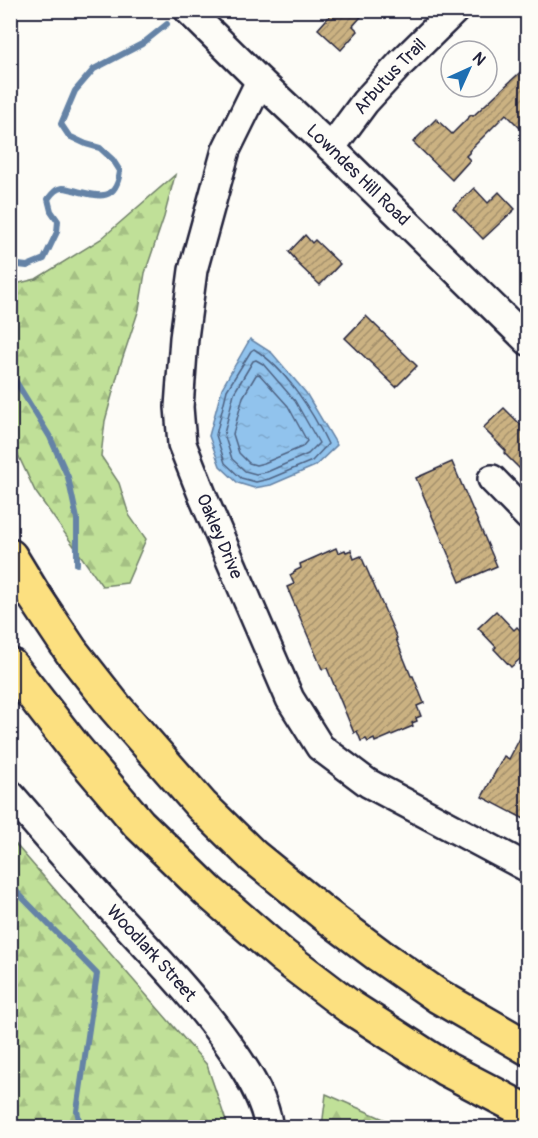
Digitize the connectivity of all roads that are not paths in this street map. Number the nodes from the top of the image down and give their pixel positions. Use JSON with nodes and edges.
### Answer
{"nodes":[{"id":1,"x":188,"y":10,"type":"edge"},
{"id":2,"x":455,"y":10,"type":"edge"},
{"id":3,"x":260,"y":81,"type":"junction"},
{"id":4,"x":331,"y":148,"type":"junction"},
{"id":5,"x":528,"y":341,"type":"edge"},
{"id":6,"x":492,"y":479,"type":"dead end"},
{"id":7,"x":528,"y":516,"type":"edge"},
{"id":8,"x":10,"y":556,"type":"edge"},
{"id":9,"x":10,"y":665,"type":"edge"},
{"id":10,"x":10,"y":794,"type":"edge"},
{"id":11,"x":528,"y":868,"type":"edge"},
{"id":12,"x":528,"y":1048,"type":"edge"},
{"id":13,"x":528,"y":1112,"type":"edge"},
{"id":14,"x":269,"y":1128,"type":"edge"}],
"edges":[{"from":1,"to":3,"type":"street","name":"Lowndes Hill Road"},
{"from":2,"to":4,"type":"street","name":"Arbutus Trail"},
{"from":3,"to":4,"type":"street","name":"Lowndes Hill Road"},
{"from":3,"to":11,"type":"street","name":"Oakley Drive"},
{"from":4,"to":5,"type":"street","name":"Lowndes Hill Road"},
{"from":6,"to":7,"type":"street"},
{"from":8,"to":12,"type":"highway"},
{"from":9,"to":13,"type":"highway"},
{"from":10,"to":14,"type":"street","name":"Woodlark Street"}]}
